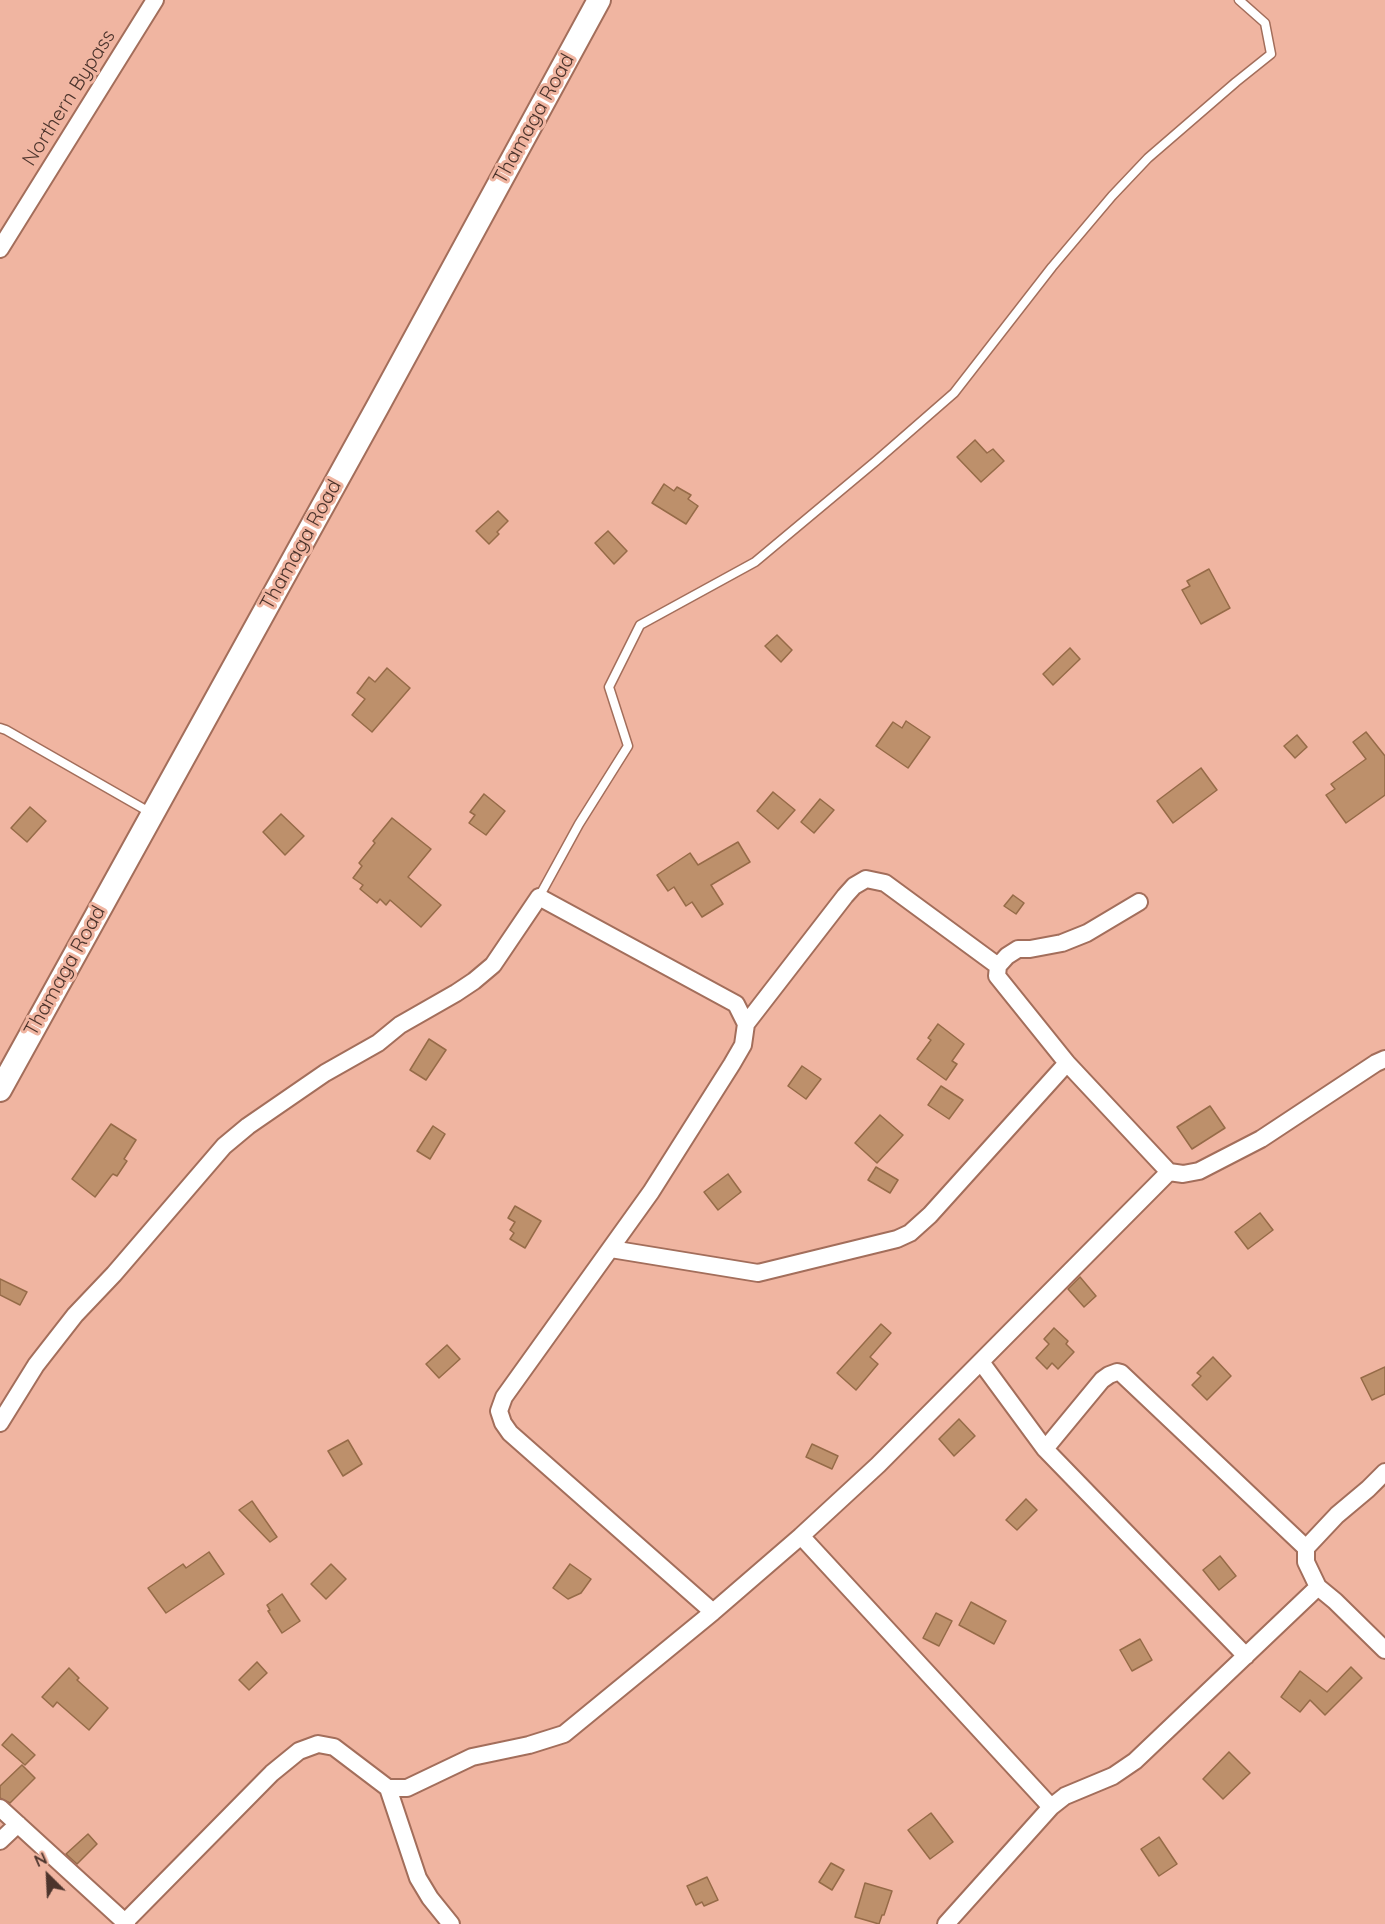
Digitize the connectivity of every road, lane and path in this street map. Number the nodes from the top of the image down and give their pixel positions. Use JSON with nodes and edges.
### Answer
{"nodes":[{"id":1,"x":155,"y":0,"type":"edge"},
{"id":2,"x":599,"y":0,"type":"edge"},
{"id":3,"x":1239,"y":0,"type":"edge"},
{"id":4,"x":0,"y":249,"type":"edge"},
{"id":5,"x":0,"y":728,"type":"edge"},
{"id":6,"x":152,"y":813,"type":"junction"},
{"id":7,"x":539,"y":897,"type":"junction"},
{"id":8,"x":1139,"y":902,"type":"dead end"},
{"id":9,"x":998,"y":966,"type":"junction"},
{"id":10,"x":746,"y":1024,"type":"junction"},
{"id":11,"x":1385,"y":1059,"type":"edge"},
{"id":12,"x":1067,"y":1063,"type":"junction"},
{"id":13,"x":0,"y":1090,"type":"edge"},
{"id":14,"x":1169,"y":1172,"type":"junction"},
{"id":15,"x":611,"y":1249,"type":"junction"},
{"id":16,"x":981,"y":1362,"type":"junction"},
{"id":17,"x":0,"y":1423,"type":"edge"},
{"id":18,"x":1045,"y":1449,"type":"junction"},
{"id":19,"x":1385,"y":1472,"type":"edge"},
{"id":20,"x":801,"y":1536,"type":"junction"},
{"id":21,"x":1306,"y":1548,"type":"junction"},
{"id":22,"x":1318,"y":1587,"type":"junction"},
{"id":23,"x":713,"y":1612,"type":"junction"},
{"id":24,"x":1385,"y":1650,"type":"edge"},
{"id":25,"x":1246,"y":1656,"type":"junction"},
{"id":26,"x":388,"y":1788,"type":"junction"},
{"id":27,"x":1051,"y":1807,"type":"junction"},
{"id":28,"x":0,"y":1808,"type":"edge"},
{"id":29,"x":18,"y":1824,"type":"junction"},
{"id":30,"x":0,"y":1841,"type":"edge"},
{"id":31,"x":125,"y":1923,"type":"edge"},
{"id":32,"x":451,"y":1924,"type":"edge"},
{"id":33,"x":946,"y":1924,"type":"edge"}],
"edges":[{"from":1,"to":4,"type":"street","name":"Northern Bypass"},
{"from":2,"to":6,"type":"main road","name":"Thamaga Road"},
{"from":3,"to":7,"type":"lane"},
{"from":5,"to":6,"type":"lane"},
{"from":6,"to":13,"type":"main road","name":"Thamaga Road"},
{"from":7,"to":10,"type":"street"},
{"from":7,"to":17,"type":"street"},
{"from":8,"to":9,"type":"street"},
{"from":9,"to":10,"type":"street"},
{"from":9,"to":12,"type":"street"},
{"from":10,"to":15,"type":"street"},
{"from":11,"to":14,"type":"street"},
{"from":12,"to":14,"type":"street"},
{"from":12,"to":15,"type":"street"},
{"from":14,"to":16,"type":"street"},
{"from":15,"to":23,"type":"street"},
{"from":16,"to":18,"type":"street"},
{"from":16,"to":20,"type":"street"},
{"from":18,"to":21,"type":"street"},
{"from":18,"to":25,"type":"street"},
{"from":19,"to":21,"type":"street"},
{"from":20,"to":23,"type":"street"},
{"from":20,"to":27,"type":"street"},
{"from":21,"to":22,"type":"street"},
{"from":22,"to":24,"type":"street"},
{"from":22,"to":25,"type":"street"},
{"from":23,"to":26,"type":"street"},
{"from":25,"to":27,"type":"street"},
{"from":26,"to":31,"type":"street"},
{"from":26,"to":32,"type":"street"},
{"from":27,"to":33,"type":"street"},
{"from":28,"to":29,"type":"street"},
{"from":29,"to":30,"type":"street"},
{"from":29,"to":31,"type":"street"}]}
